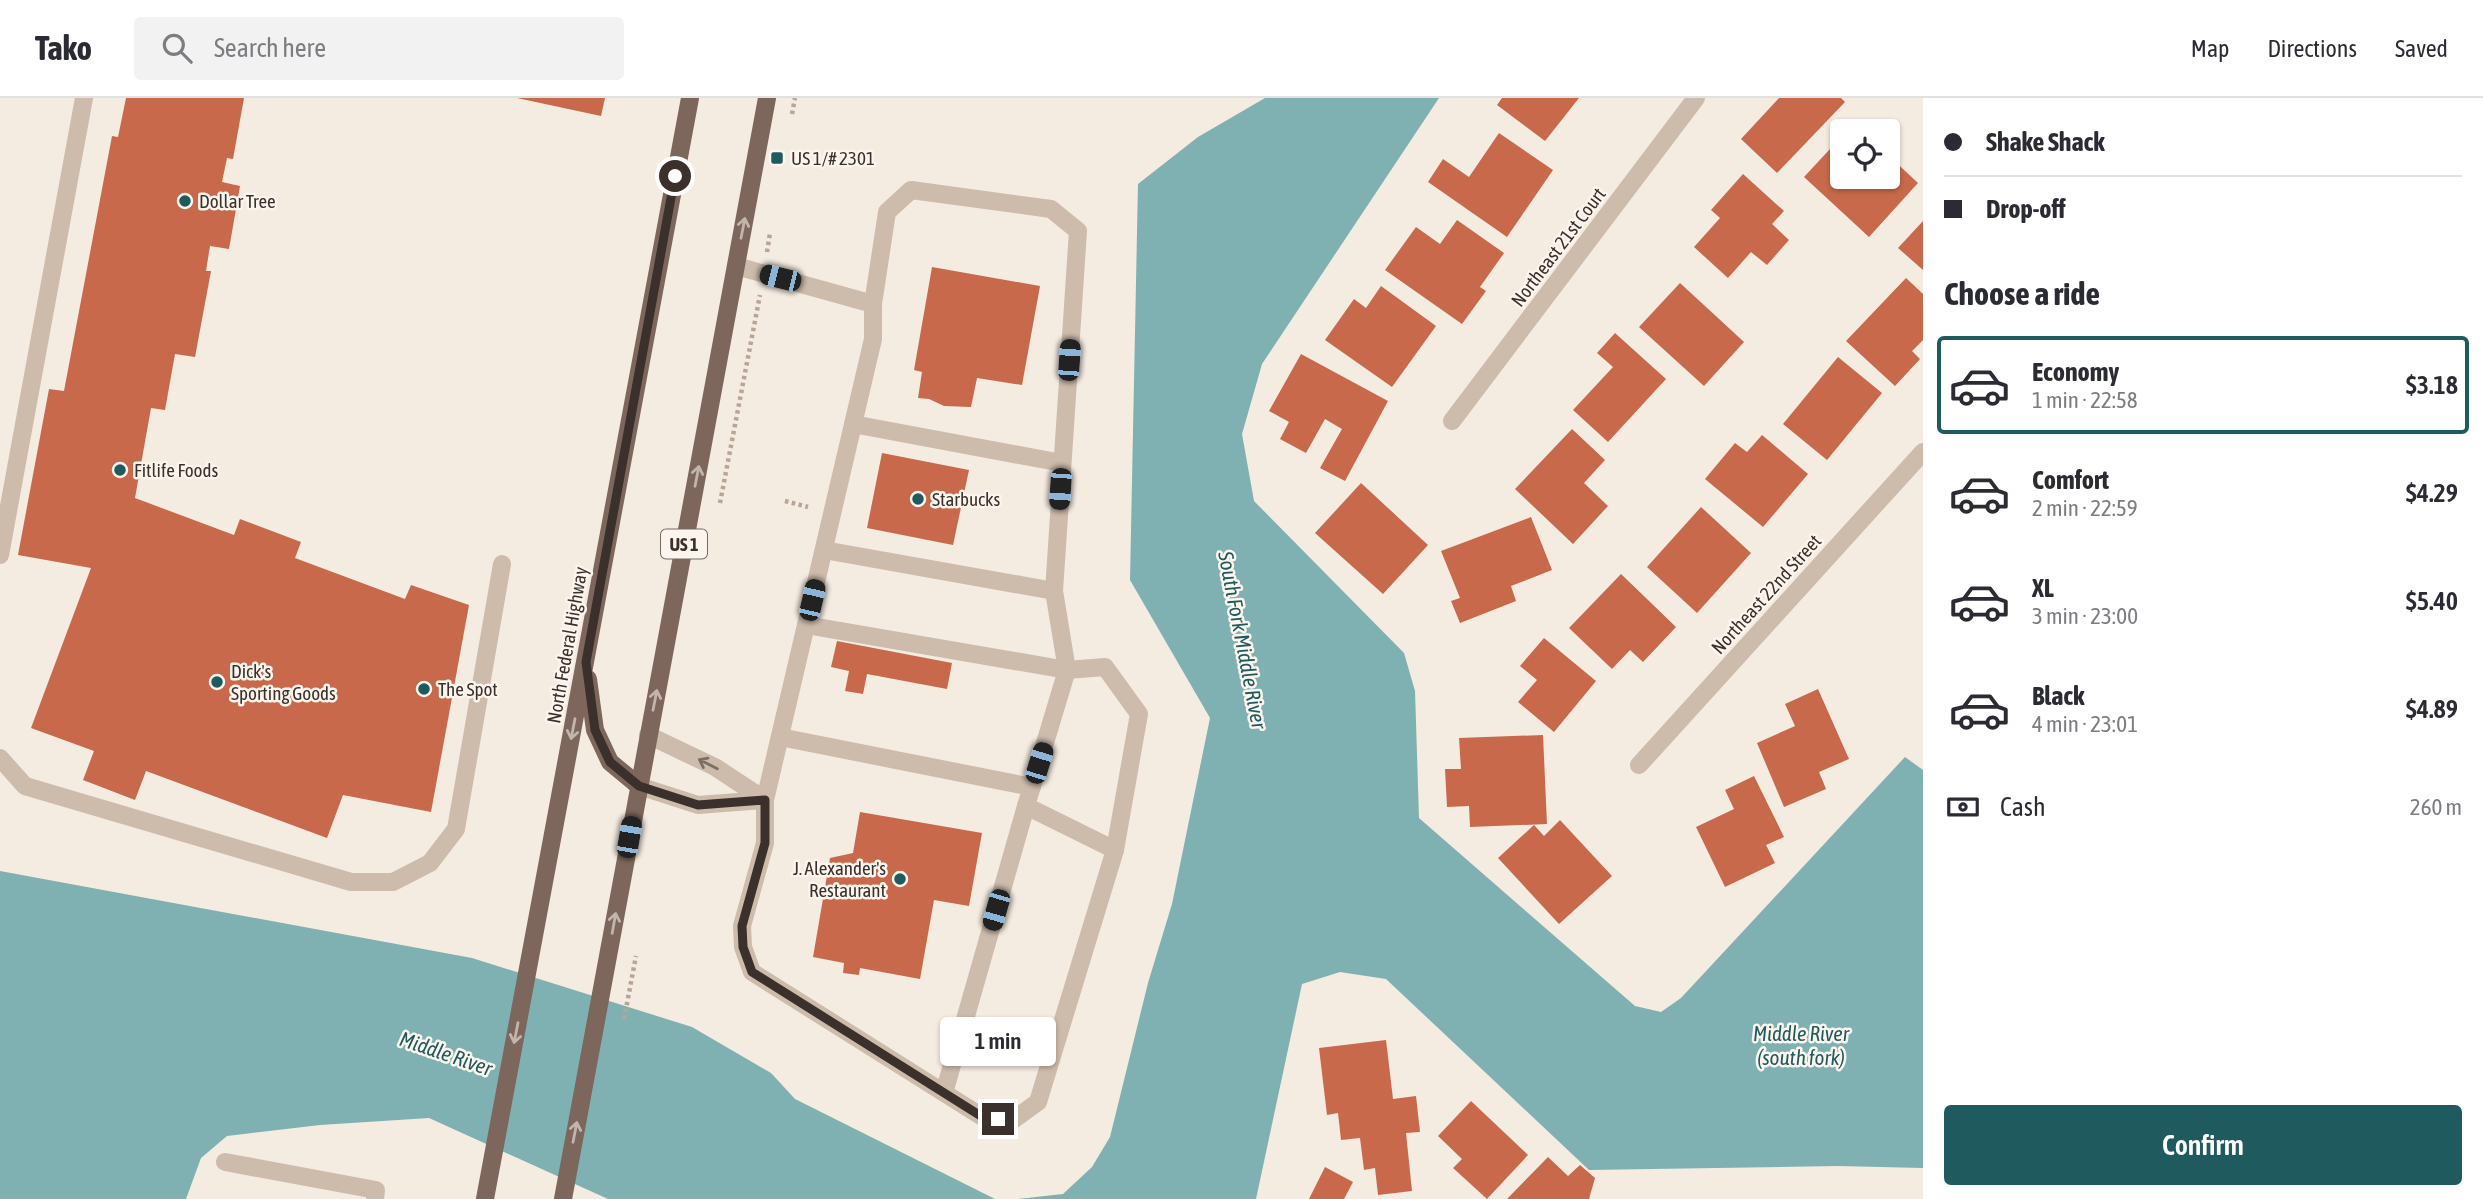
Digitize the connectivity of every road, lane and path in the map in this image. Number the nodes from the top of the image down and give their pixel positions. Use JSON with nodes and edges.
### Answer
{"nodes":[{"id":1,"x":83,"y":98,"type":"edge"},
{"id":2,"x":690,"y":98,"type":"edge"},
{"id":3,"x":767,"y":98,"type":"edge"},
{"id":4,"x":1696,"y":98,"type":"edge"},
{"id":5,"x":736,"y":266,"type":"junction"},
{"id":6,"x":873,"y":304,"type":"junction"},
{"id":7,"x":1452,"y":421,"type":"dead end"},
{"id":8,"x":853,"y":424,"type":"junction"},
{"id":9,"x":1923,"y":452,"type":"edge"},
{"id":10,"x":1062,"y":463,"type":"junction"},
{"id":11,"x":785,"y":501,"type":"dead end"},
{"id":12,"x":815,"y":509,"type":"dead end"},
{"id":13,"x":824,"y":550,"type":"junction"},
{"id":14,"x":0,"y":555,"type":"edge"},
{"id":15,"x":502,"y":564,"type":"dead end"},
{"id":16,"x":1054,"y":592,"type":"junction"},
{"id":17,"x":806,"y":625,"type":"junction"},
{"id":18,"x":586,"y":662,"type":"junction"},
{"id":19,"x":1067,"y":670,"type":"junction"},
{"id":20,"x":648,"y":734,"type":"junction"},
{"id":21,"x":780,"y":737,"type":"junction"},
{"id":22,"x":0,"y":758,"type":"edge"},
{"id":23,"x":1639,"y":765,"type":"dead end"},
{"id":24,"x":639,"y":786,"type":"junction"},
{"id":25,"x":1032,"y":787,"type":"junction"},
{"id":26,"x":765,"y":800,"type":"junction"},
{"id":27,"x":1026,"y":806,"type":"junction"},
{"id":28,"x":1115,"y":850,"type":"junction"},
{"id":29,"x":944,"y":1093,"type":"junction"},
{"id":30,"x":225,"y":1162,"type":"dead end"},
{"id":31,"x":486,"y":1193,"type":"edge"},
{"id":32,"x":374,"y":1199,"type":"edge"},
{"id":33,"x":563,"y":1199,"type":"edge"}],
"edges":[{"from":1,"to":14,"type":"street"},
{"from":2,"to":18,"type":"main road","name":"North Federal Highway"},
{"from":5,"to":3,"type":"main road","number":"US 1","one_way":true},
{"from":4,"to":7,"type":"street","name":"Northeast 21st Court"},
{"from":5,"to":6,"type":"street"},
{"from":20,"to":5,"type":"main road","number":"US 1","one_way":true},
{"from":6,"to":8,"type":"street"},
{"from":6,"to":10,"type":"street"},
{"from":8,"to":10,"type":"street"},
{"from":8,"to":13,"type":"street"},
{"from":9,"to":23,"type":"street","name":"Northeast 22nd Street"},
{"from":10,"to":16,"type":"street"},
{"from":11,"to":12,"type":"path"},
{"from":13,"to":16,"type":"street"},
{"from":13,"to":17,"type":"street"},
{"from":15,"to":22,"type":"street"},
{"from":16,"to":19,"type":"street"},
{"from":17,"to":19,"type":"street"},
{"from":17,"to":21,"type":"street"},
{"from":18,"to":24,"type":"main road"},
{"from":18,"to":31,"type":"main road","name":"North Federal Highway","one_way":true},
{"from":19,"to":25,"type":"street"},
{"from":19,"to":28,"type":"street"},
{"from":20,"to":24,"type":"main road","number":"US 1"},
{"from":26,"to":20,"type":"street","one_way":true},
{"from":21,"to":25,"type":"street"},
{"from":21,"to":26,"type":"street"},
{"from":24,"to":26,"type":"street"},
{"from":33,"to":24,"type":"main road","number":"US 1","one_way":true},
{"from":25,"to":27,"type":"street"},
{"from":26,"to":29,"type":"street"},
{"from":27,"to":28,"type":"street"},
{"from":27,"to":29,"type":"street"},
{"from":28,"to":29,"type":"street"},
{"from":30,"to":32,"type":"street"}]}
